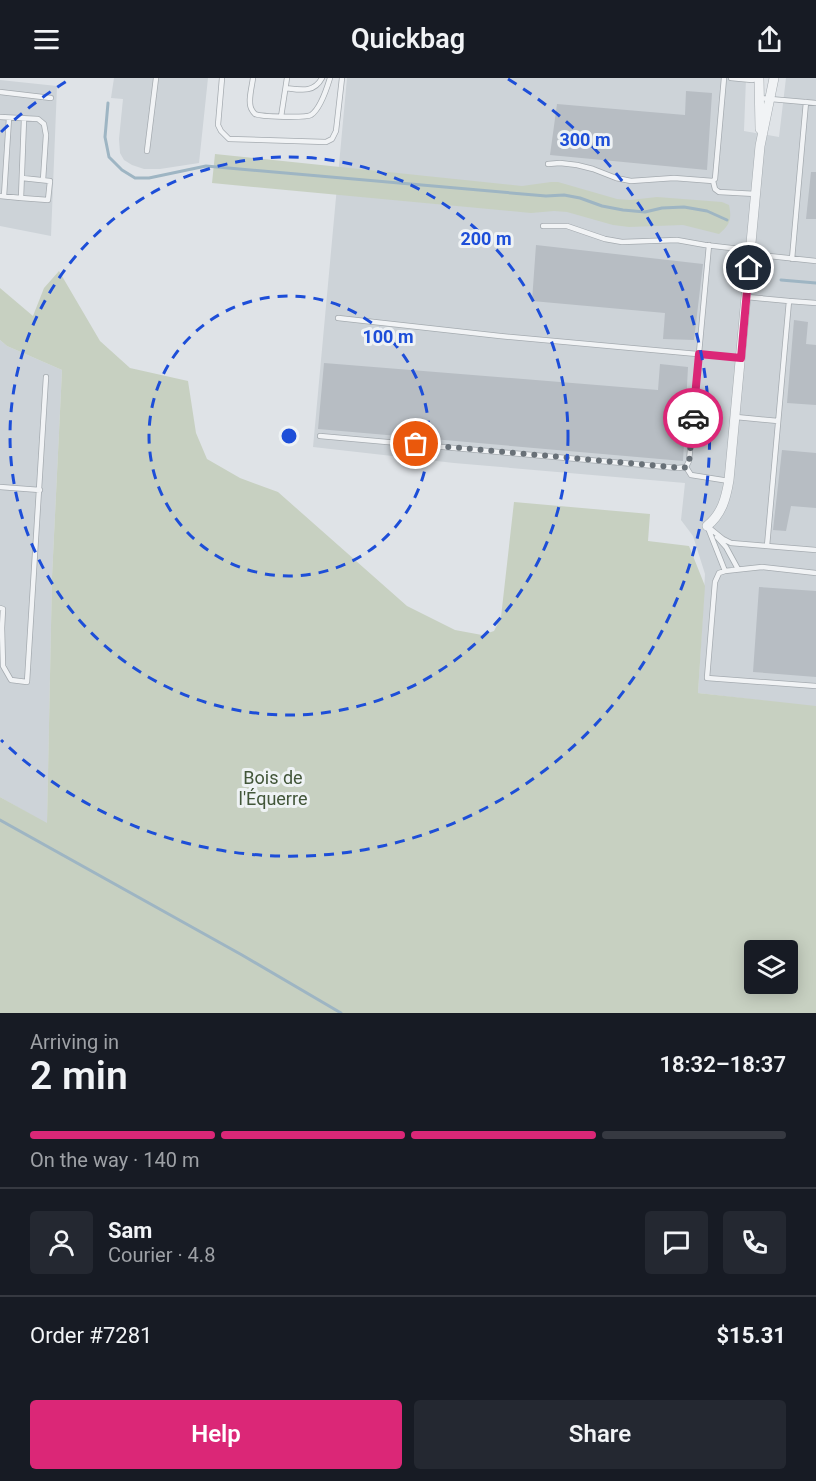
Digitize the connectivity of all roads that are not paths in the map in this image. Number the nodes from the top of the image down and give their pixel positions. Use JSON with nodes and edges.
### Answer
{"nodes":[{"id":1,"x":156,"y":78,"type":"edge"},
{"id":2,"x":222,"y":78,"type":"edge"},
{"id":3,"x":253,"y":78,"type":"edge"},
{"id":4,"x":287,"y":78,"type":"edge"},
{"id":5,"x":322,"y":78,"type":"edge"},
{"id":6,"x":330,"y":78,"type":"edge"},
{"id":7,"x":342,"y":78,"type":"edge"},
{"id":8,"x":724,"y":78,"type":"edge"},
{"id":9,"x":731,"y":78,"type":"edge"},
{"id":10,"x":759,"y":78,"type":"edge"},
{"id":11,"x":774,"y":78,"type":"edge"},
{"id":12,"x":286,"y":88,"type":"junction"},
{"id":13,"x":0,"y":92,"type":"edge"},
{"id":14,"x":51,"y":98,"type":"dead end"},
{"id":15,"x":759,"y":98,"type":"junction"},
{"id":16,"x":770,"y":99,"type":"junction"},
{"id":17,"x":806,"y":102,"type":"junction"},
{"id":18,"x":816,"y":103,"type":"edge"},
{"id":19,"x":0,"y":117,"type":"edge"},
{"id":20,"x":281,"y":117,"type":"junction"},
{"id":21,"x":9,"y":118,"type":"junction"},
{"id":22,"x":24,"y":118,"type":"junction"},
{"id":23,"x":760,"y":146,"type":"junction"},
{"id":24,"x":147,"y":151,"type":"dead end"},
{"id":25,"x":548,"y":164,"type":"dead end"},
{"id":26,"x":22,"y":178,"type":"junction"},
{"id":27,"x":43,"y":180,"type":"junction"},
{"id":28,"x":713,"y":181,"type":"junction"},
{"id":29,"x":756,"y":194,"type":"junction"},
{"id":30,"x":2,"y":196,"type":"edge"},
{"id":31,"x":21,"y":198,"type":"junction"},
{"id":32,"x":543,"y":226,"type":"dead end"},
{"id":33,"x":709,"y":245,"type":"junction"},
{"id":34,"x":751,"y":252,"type":"junction"},
{"id":35,"x":792,"y":259,"type":"junction"},
{"id":36,"x":816,"y":261,"type":"edge"},
{"id":37,"x":747,"y":297,"type":"junction"},
{"id":38,"x":789,"y":301,"type":"junction"},
{"id":39,"x":816,"y":303,"type":"edge"},
{"id":40,"x":338,"y":318,"type":"dead end"},
{"id":41,"x":699,"y":354,"type":"junction"},
{"id":42,"x":741,"y":358,"type":"junction"},
{"id":43,"x":46,"y":377,"type":"dead end"},
{"id":44,"x":736,"y":417,"type":"junction"},
{"id":45,"x":778,"y":421,"type":"junction"},
{"id":46,"x":320,"y":436,"type":"dead end"},
{"id":47,"x":686,"y":467,"type":"junction"},
{"id":48,"x":729,"y":481,"type":"junction"},
{"id":49,"x":0,"y":487,"type":"edge"},
{"id":50,"x":40,"y":490,"type":"junction"},
{"id":51,"x":707,"y":526,"type":"junction"},
{"id":52,"x":767,"y":546,"type":"junction"},
{"id":53,"x":816,"y":550,"type":"edge"},
{"id":54,"x":738,"y":569,"type":"junction"},
{"id":55,"x":725,"y":571,"type":"junction"},
{"id":56,"x":816,"y":573,"type":"edge"},
{"id":57,"x":0,"y":608,"type":"edge"},
{"id":58,"x":1,"y":628,"type":"edge"},
{"id":59,"x":816,"y":686,"type":"edge"}],
"edges":[{"from":1,"to":24,"type":"lane"},
{"from":2,"to":7,"type":"lane"},
{"from":3,"to":20,"type":"lane"},
{"from":4,"to":12,"type":"lane"},
{"from":5,"to":12,"type":"lane"},
{"from":6,"to":20,"type":"lane"},
{"from":8,"to":28,"type":"lane"},
{"from":9,"to":10,"type":"lane"},
{"from":10,"to":15,"type":"street"},
{"from":11,"to":16,"type":"street"},
{"from":12,"to":20,"type":"lane"},
{"from":13,"to":14,"type":"lane"},
{"from":15,"to":16,"type":"lane"},
{"from":15,"to":23,"type":"street"},
{"from":16,"to":17,"type":"lane"},
{"from":16,"to":23,"type":"street"},
{"from":17,"to":18,"type":"lane"},
{"from":17,"to":35,"type":"lane"},
{"from":19,"to":21,"type":"lane"},
{"from":21,"to":22,"type":"lane"},
{"from":21,"to":30,"type":"lane"},
{"from":22,"to":26,"type":"lane"},
{"from":22,"to":27,"type":"lane"},
{"from":23,"to":29,"type":"street"},
{"from":25,"to":28,"type":"lane"},
{"from":26,"to":27,"type":"lane"},
{"from":26,"to":31,"type":"lane"},
{"from":27,"to":31,"type":"lane"},
{"from":28,"to":29,"type":"lane"},
{"from":29,"to":34,"type":"street"},
{"from":30,"to":31,"type":"lane"},
{"from":32,"to":33,"type":"lane"},
{"from":33,"to":34,"type":"lane"},
{"from":33,"to":41,"type":"lane"},
{"from":34,"to":35,"type":"lane"},
{"from":34,"to":37,"type":"street"},
{"from":35,"to":36,"type":"lane"},
{"from":37,"to":38,"type":"lane"},
{"from":37,"to":42,"type":"street"},
{"from":38,"to":39,"type":"lane"},
{"from":38,"to":45,"type":"lane"},
{"from":40,"to":41,"type":"lane"},
{"from":41,"to":42,"type":"lane"},
{"from":41,"to":47,"type":"lane"},
{"from":42,"to":44,"type":"street"},
{"from":43,"to":50,"type":"lane"},
{"from":44,"to":45,"type":"lane"},
{"from":44,"to":48,"type":"street"},
{"from":45,"to":52,"type":"lane"},
{"from":46,"to":47,"type":"lane"},
{"from":47,"to":48,"type":"lane"},
{"from":48,"to":51,"type":"street"},
{"from":49,"to":50,"type":"lane"},
{"from":50,"to":58,"type":"lane"},
{"from":51,"to":52,"type":"lane"},
{"from":51,"to":54,"type":"lane"},
{"from":51,"to":55,"type":"lane"},
{"from":52,"to":53,"type":"lane"},
{"from":54,"to":55,"type":"lane"},
{"from":54,"to":56,"type":"lane"},
{"from":55,"to":59,"type":"lane"},
{"from":57,"to":58,"type":"lane"}]}
